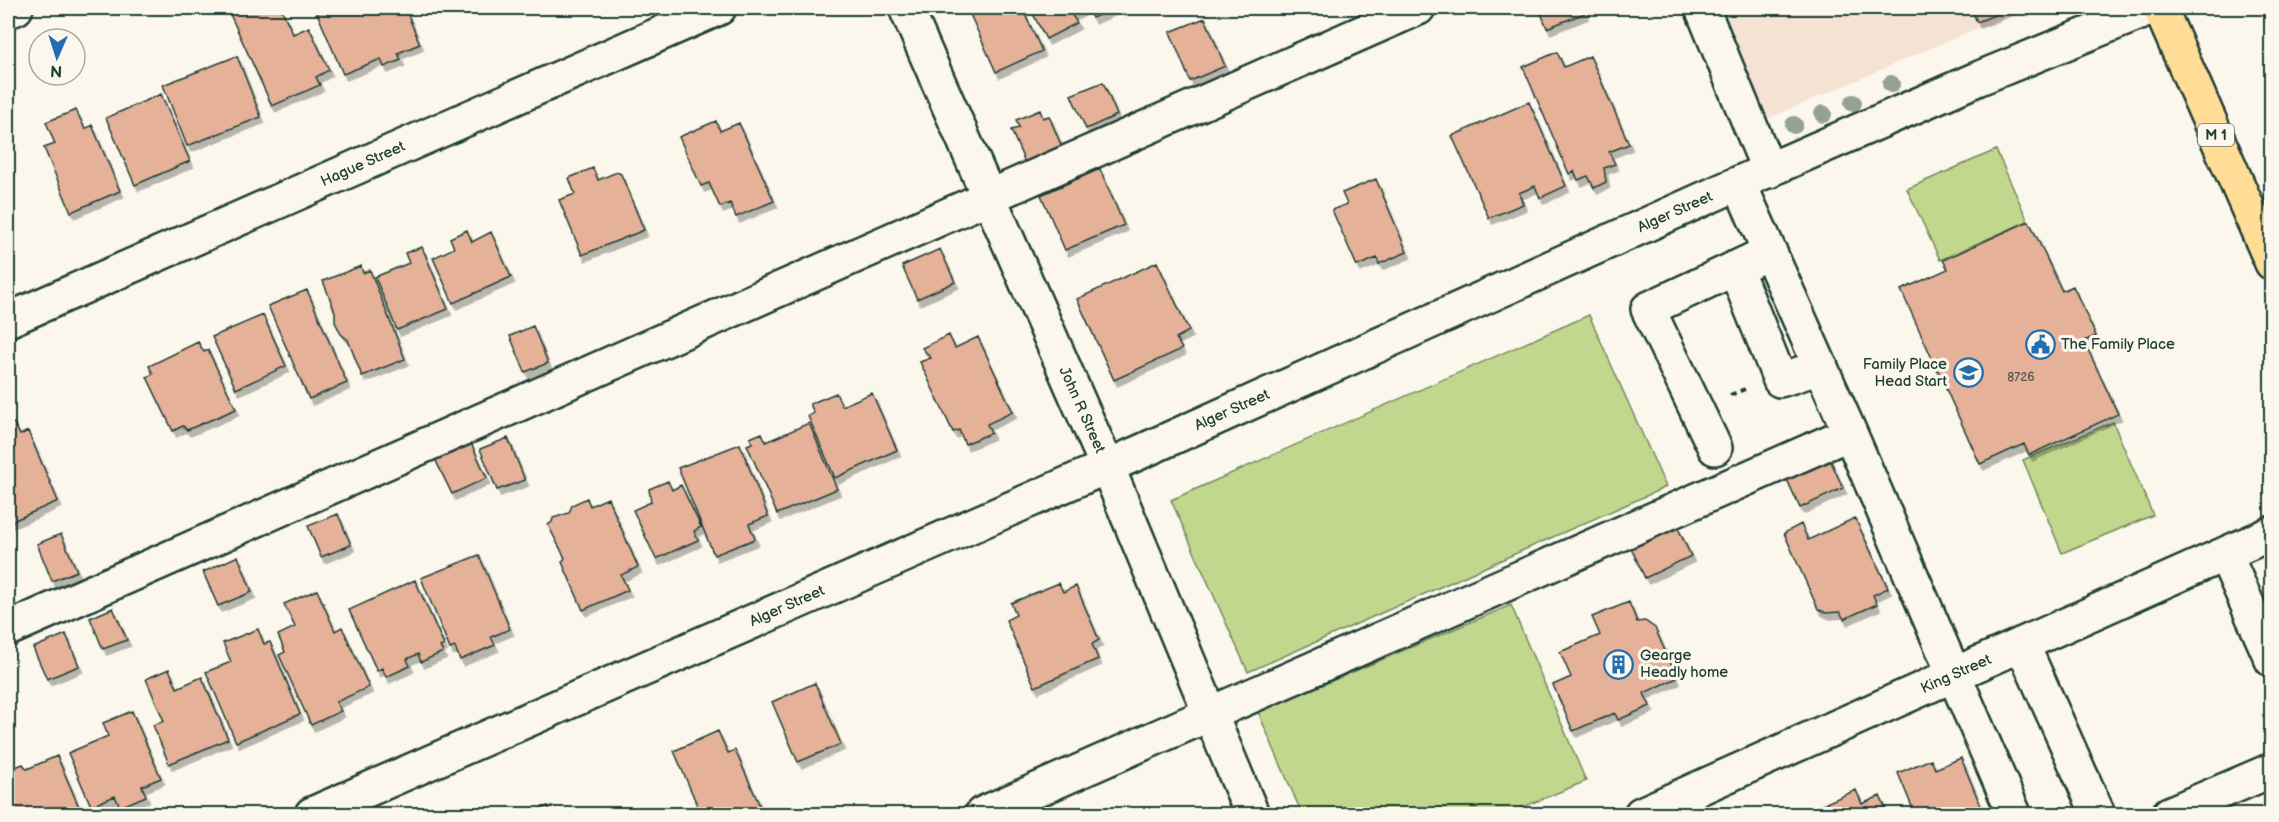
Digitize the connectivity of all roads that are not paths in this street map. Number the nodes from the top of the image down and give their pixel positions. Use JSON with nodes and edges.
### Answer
{"nodes":[{"id":1,"x":16,"y":8,"type":"edge"},
{"id":2,"x":719,"y":8,"type":"edge"},
{"id":3,"x":906,"y":8,"type":"edge"},
{"id":4,"x":1418,"y":8,"type":"edge"},
{"id":5,"x":1702,"y":8,"type":"edge"},
{"id":6,"x":2152,"y":8,"type":"edge"},
{"id":7,"x":2160,"y":8,"type":"edge"},
{"id":8,"x":8,"y":11,"type":"edge"},
{"id":9,"x":1754,"y":177,"type":"junction"},
{"id":10,"x":989,"y":197,"type":"junction"},
{"id":11,"x":1770,"y":252,"type":"junction"},
{"id":12,"x":2271,"y":263,"type":"edge"},
{"id":13,"x":1735,"y":268,"type":"junction"},
{"id":14,"x":8,"y":320,"type":"edge"},
{"id":15,"x":1821,"y":367,"type":"junction"},
{"id":16,"x":1850,"y":433,"type":"junction"},
{"id":17,"x":1715,"y":448,"type":"dead end"},
{"id":18,"x":1107,"y":466,"type":"junction"},
{"id":19,"x":2271,"y":533,"type":"edge"},
{"id":20,"x":2225,"y":554,"type":"junction"},
{"id":21,"x":8,"y":629,"type":"edge"},
{"id":22,"x":2022,"y":644,"type":"junction"},
{"id":23,"x":2271,"y":660,"type":"edge"},
{"id":24,"x":1953,"y":675,"type":"junction"},
{"id":25,"x":1210,"y":714,"type":"junction"},
{"id":26,"x":2271,"y":770,"type":"edge"},
{"id":27,"x":312,"y":814,"type":"edge"},
{"id":28,"x":982,"y":814,"type":"edge"},
{"id":29,"x":1252,"y":814,"type":"edge"},
{"id":30,"x":1641,"y":814,"type":"edge"},
{"id":31,"x":2014,"y":814,"type":"edge"},
{"id":32,"x":2098,"y":814,"type":"edge"},
{"id":33,"x":2169,"y":814,"type":"edge"}],
"edges":[{"from":1,"to":8,"type":"street"},
{"from":2,"to":14,"type":"street","name":"Hague Street"},
{"from":3,"to":10,"type":"street","name":"John R Street"},
{"from":4,"to":10,"type":"street"},
{"from":5,"to":9,"type":"street"},
{"from":6,"to":9,"type":"street","name":"Alger Street"},
{"from":7,"to":12,"type":"main road","number":"M 1"},
{"from":9,"to":11,"type":"street"},
{"from":9,"to":18,"type":"street","name":"Alger Street"},
{"from":10,"to":18,"type":"street","name":"John R Street"},
{"from":10,"to":21,"type":"street"},
{"from":11,"to":13,"type":"street"},
{"from":11,"to":15,"type":"street"},
{"from":13,"to":15,"type":"street"},
{"from":13,"to":17,"type":"street"},
{"from":15,"to":16,"type":"street"},
{"from":16,"to":24,"type":"street"},
{"from":16,"to":25,"type":"street"},
{"from":18,"to":25,"type":"street","name":"John R Street"},
{"from":18,"to":27,"type":"street","name":"Alger Street"},
{"from":19,"to":20,"type":"street","name":"King Street"},
{"from":20,"to":22,"type":"street","name":"King Street"},
{"from":20,"to":23,"type":"street"},
{"from":22,"to":24,"type":"street","name":"King Street"},
{"from":22,"to":32,"type":"street"},
{"from":24,"to":30,"type":"street","name":"King Street"},
{"from":24,"to":31,"type":"street"},
{"from":25,"to":28,"type":"street"},
{"from":25,"to":29,"type":"street","name":"John R Street"},
{"from":26,"to":33,"type":"street"}]}
